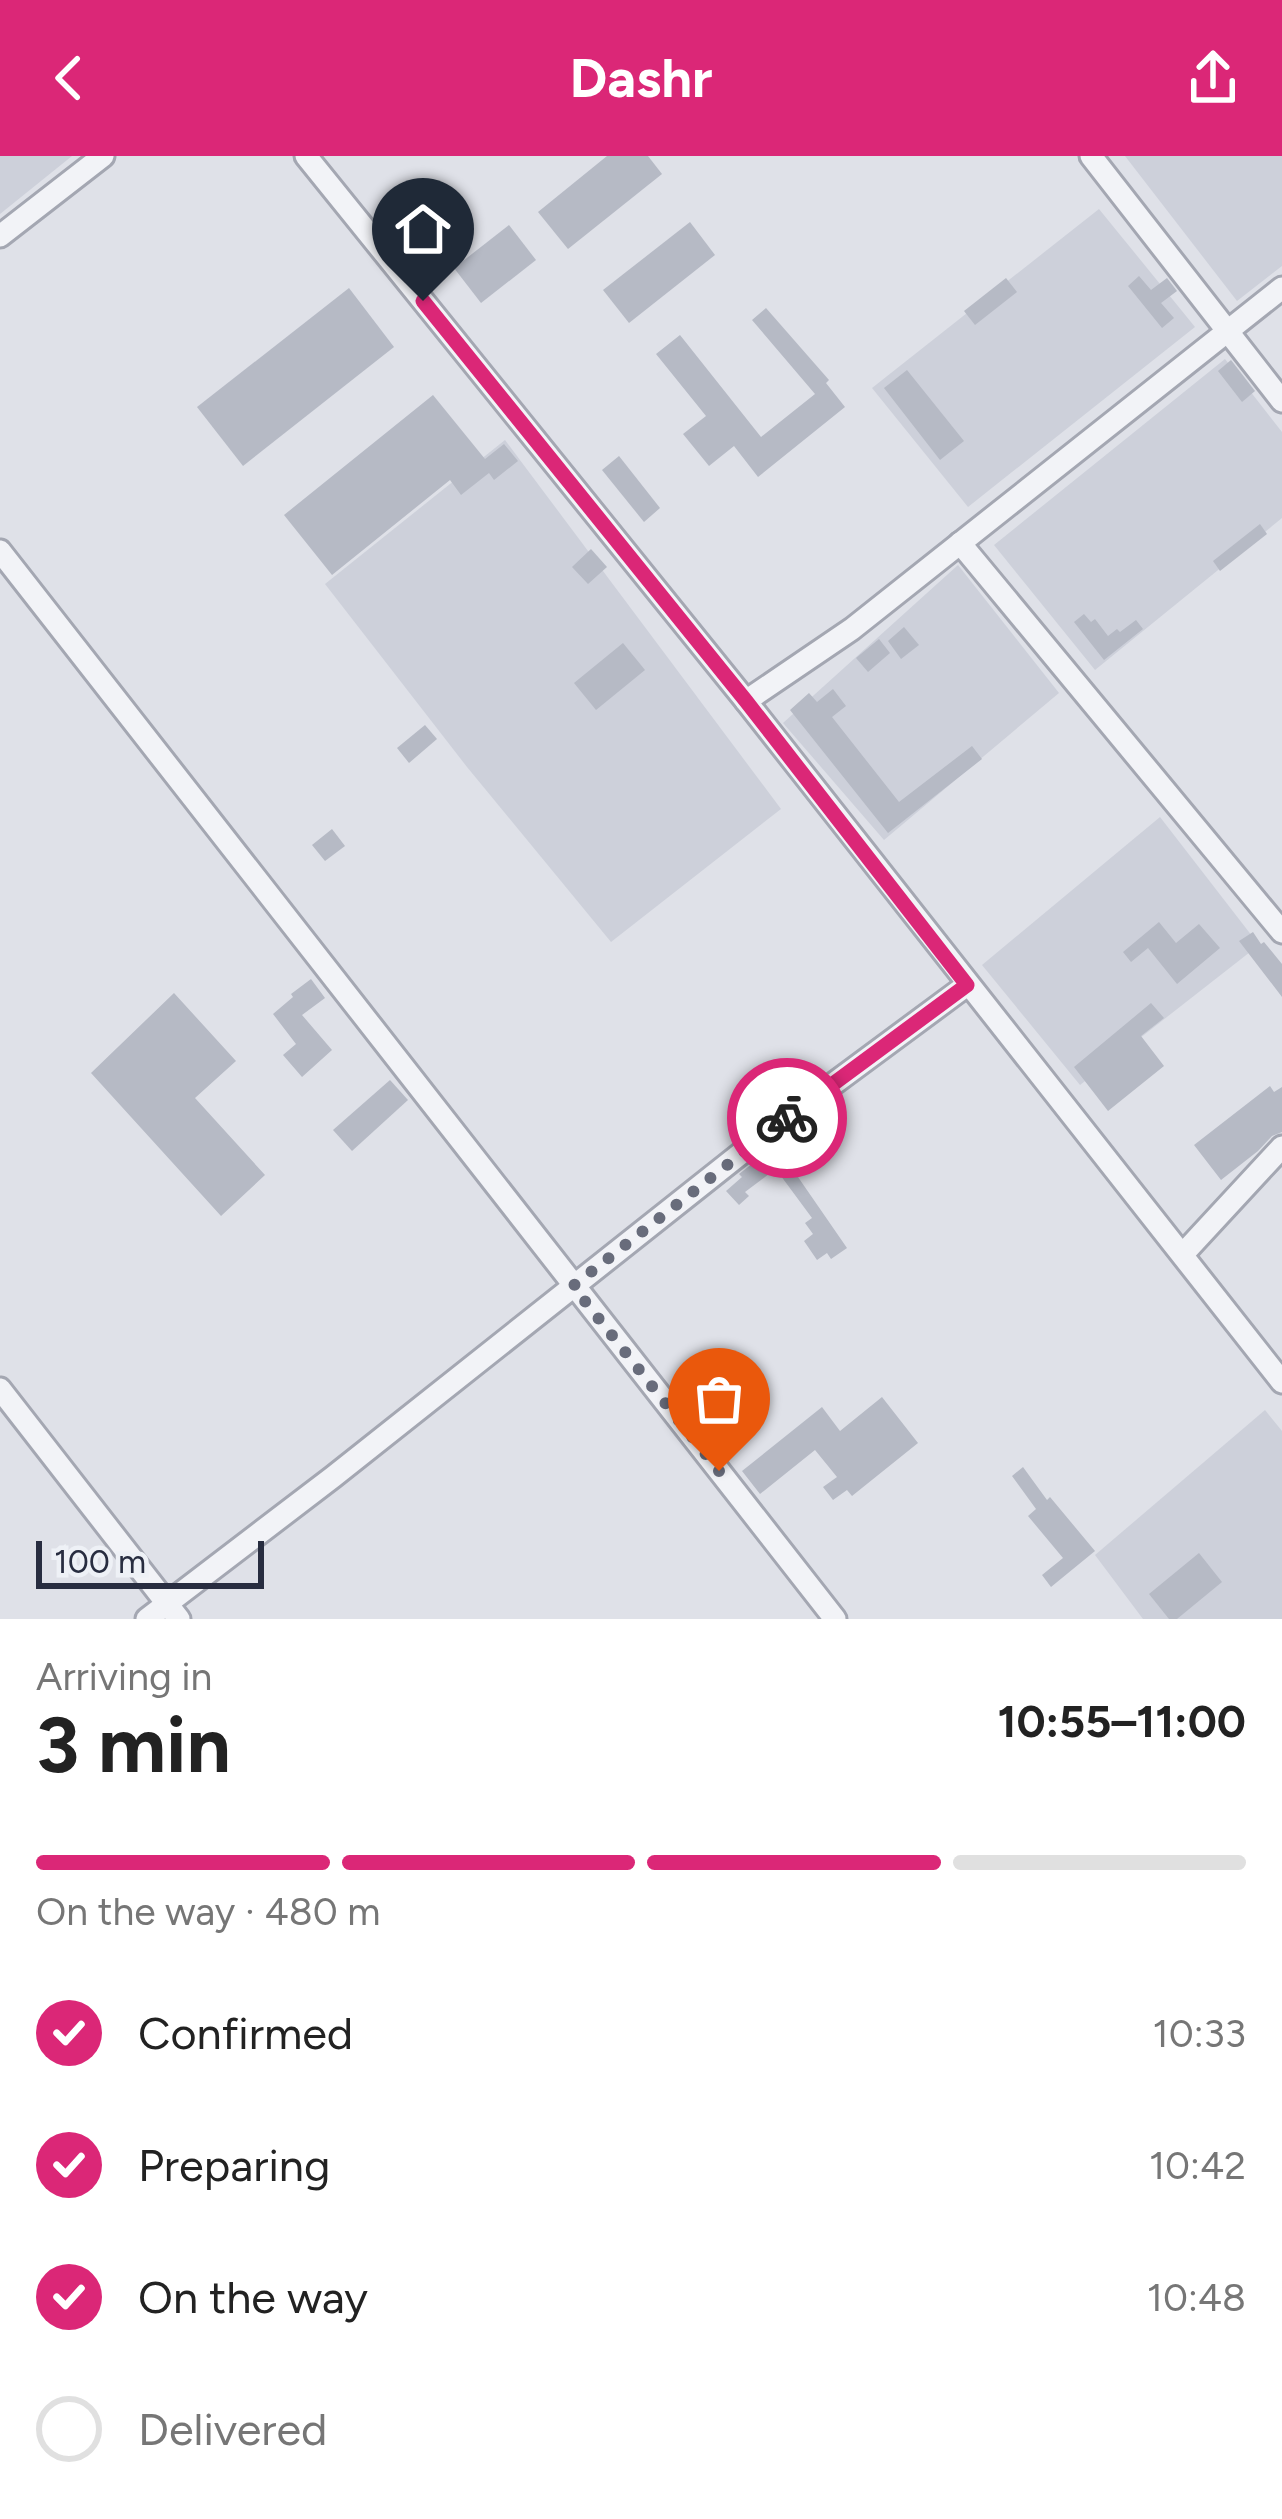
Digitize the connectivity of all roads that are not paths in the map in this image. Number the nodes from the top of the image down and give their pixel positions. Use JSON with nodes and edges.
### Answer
{"nodes":[{"id":1,"x":103,"y":156,"type":"edge"},
{"id":2,"x":306,"y":156,"type":"edge"},
{"id":3,"x":1091,"y":156,"type":"edge"},
{"id":4,"x":0,"y":236,"type":"edge"},
{"id":5,"x":1282,"y":288,"type":"edge"},
{"id":6,"x":1227,"y":331,"type":"junction"},
{"id":7,"x":1282,"y":401,"type":"edge"},
{"id":8,"x":960,"y":543,"type":"junction"},
{"id":9,"x":0,"y":551,"type":"edge"},
{"id":10,"x":746,"y":701,"type":"junction"},
{"id":11,"x":1282,"y":932,"type":"edge"},
{"id":12,"x":967,"y":985,"type":"junction"},
{"id":13,"x":1282,"y":1147,"type":"edge"},
{"id":14,"x":1183,"y":1254,"type":"junction"},
{"id":15,"x":573,"y":1286,"type":"junction"},
{"id":16,"x":1282,"y":1382,"type":"edge"},
{"id":17,"x":0,"y":1389,"type":"edge"},
{"id":18,"x":172,"y":1611,"type":"edge"},
{"id":19,"x":147,"y":1619,"type":"edge"},
{"id":20,"x":835,"y":1619,"type":"edge"}],
"edges":[{"from":1,"to":4,"type":"street"},
{"from":2,"to":10,"type":"street"},
{"from":3,"to":6,"type":"street"},
{"from":5,"to":6,"type":"street"},
{"from":6,"to":7,"type":"street"},
{"from":6,"to":8,"type":"street"},
{"from":8,"to":10,"type":"street"},
{"from":8,"to":11,"type":"street"},
{"from":9,"to":15,"type":"street"},
{"from":10,"to":12,"type":"street"},
{"from":12,"to":14,"type":"street"},
{"from":12,"to":15,"type":"street"},
{"from":13,"to":14,"type":"street"},
{"from":14,"to":16,"type":"street"},
{"from":15,"to":18,"type":"street"},
{"from":15,"to":20,"type":"street"},
{"from":17,"to":18,"type":"street"},
{"from":18,"to":19,"type":"street"}]}
